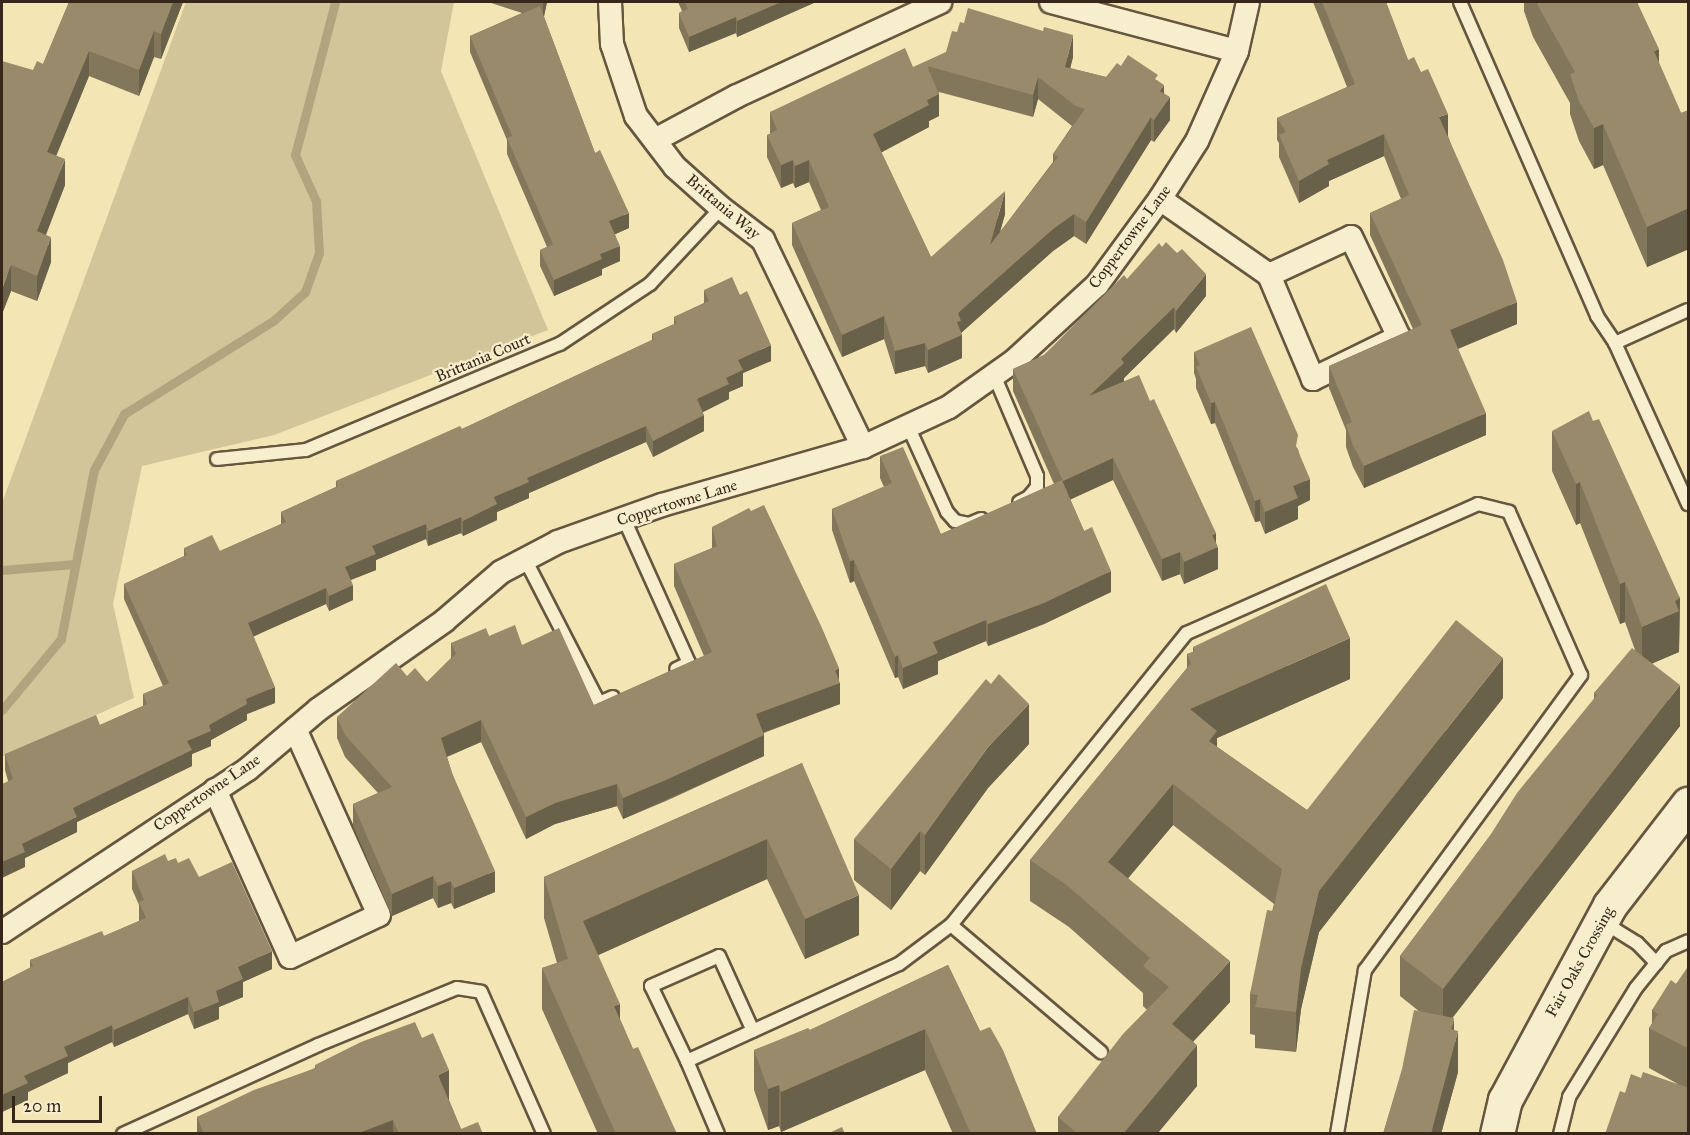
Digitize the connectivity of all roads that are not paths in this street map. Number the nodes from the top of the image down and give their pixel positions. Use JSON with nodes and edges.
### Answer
{"nodes":[{"id":1,"x":610,"y":2,"type":"edge"},
{"id":2,"x":940,"y":2,"type":"edge"},
{"id":3,"x":1051,"y":2,"type":"edge"},
{"id":4,"x":1248,"y":2,"type":"edge"},
{"id":5,"x":1460,"y":2,"type":"edge"},
{"id":6,"x":1237,"y":51,"type":"junction"},
{"id":7,"x":655,"y":140,"type":"junction"},
{"id":8,"x":1160,"y":199,"type":"junction"},
{"id":9,"x":721,"y":208,"type":"junction"},
{"id":10,"x":1269,"y":275,"type":"junction"},
{"id":11,"x":1689,"y":310,"type":"edge"},
{"id":12,"x":1615,"y":343,"type":"junction"},
{"id":13,"x":994,"y":375,"type":"junction"},
{"id":14,"x":909,"y":426,"type":"junction"},
{"id":15,"x":863,"y":447,"type":"junction"},
{"id":16,"x":217,"y":459,"type":"dead end"},
{"id":17,"x":1689,"y":504,"type":"edge"},
{"id":18,"x":1009,"y":506,"type":"edge"},
{"id":19,"x":989,"y":515,"type":"edge"},
{"id":20,"x":624,"y":519,"type":"junction"},
{"id":21,"x":525,"y":559,"type":"junction"},
{"id":22,"x":659,"y":676,"type":"edge"},
{"id":23,"x":629,"y":690,"type":"edge"},
{"id":24,"x":295,"y":729,"type":"junction"},
{"id":25,"x":215,"y":790,"type":"junction"},
{"id":26,"x":1689,"y":804,"type":"edge"},
{"id":27,"x":1602,"y":921,"type":"junction"},
{"id":28,"x":951,"y":925,"type":"junction"},
{"id":29,"x":2,"y":932,"type":"edge"},
{"id":30,"x":1689,"y":941,"type":"edge"},
{"id":31,"x":1656,"y":963,"type":"junction"},
{"id":32,"x":753,"y":1031,"type":"junction"},
{"id":33,"x":1101,"y":1052,"type":"dead end"},
{"id":34,"x":687,"y":1061,"type":"junction"},
{"id":35,"x":123,"y":1134,"type":"edge"},
{"id":36,"x":544,"y":1134,"type":"edge"},
{"id":37,"x":718,"y":1134,"type":"edge"},
{"id":38,"x":1337,"y":1134,"type":"edge"},
{"id":39,"x":1497,"y":1134,"type":"edge"},
{"id":40,"x":1560,"y":1134,"type":"edge"}],
"edges":[{"from":1,"to":7,"type":"street","name":"Brittania Way"},
{"from":2,"to":7,"type":"street"},
{"from":3,"to":6,"type":"street"},
{"from":4,"to":6,"type":"street","name":"Coppertowne Lane"},
{"from":5,"to":12,"type":"lane"},
{"from":6,"to":8,"type":"street","name":"Coppertowne Lane"},
{"from":7,"to":9,"type":"street","name":"Brittania Way"},
{"from":8,"to":10,"type":"street"},
{"from":8,"to":13,"type":"street","name":"Coppertowne Lane"},
{"from":9,"to":15,"type":"street","name":"Brittania Way"},
{"from":9,"to":16,"type":"lane","name":"Brittania Court"},
{"from":10,"to":10,"type":"street"},
{"from":11,"to":12,"type":"lane"},
{"from":12,"to":17,"type":"lane"},
{"from":13,"to":14,"type":"street","name":"Coppertowne Lane"},
{"from":13,"to":18,"type":"lane"},
{"from":14,"to":15,"type":"street","name":"Coppertowne Lane"},
{"from":14,"to":19,"type":"lane"},
{"from":15,"to":20,"type":"street","name":"Coppertowne Lane"},
{"from":20,"to":21,"type":"street","name":"Coppertowne Lane"},
{"from":20,"to":22,"type":"lane"},
{"from":21,"to":23,"type":"lane"},
{"from":21,"to":24,"type":"street","name":"Coppertowne Lane"},
{"from":24,"to":25,"type":"street","name":"Coppertowne Lane"},
{"from":24,"to":25,"type":"street"},
{"from":25,"to":29,"type":"street","name":"Coppertowne Lane"},
{"from":26,"to":27,"type":"street","name":"Fair Oaks Crossing"},
{"from":27,"to":31,"type":"lane"},
{"from":27,"to":39,"type":"street","name":"Fair Oaks Crossing"},
{"from":28,"to":32,"type":"lane"},
{"from":28,"to":33,"type":"lane"},
{"from":28,"to":38,"type":"lane"},
{"from":30,"to":31,"type":"lane"},
{"from":31,"to":40,"type":"lane"},
{"from":32,"to":34,"type":"lane"},
{"from":32,"to":34,"type":"lane"},
{"from":34,"to":37,"type":"lane"},
{"from":35,"to":36,"type":"lane"}]}
